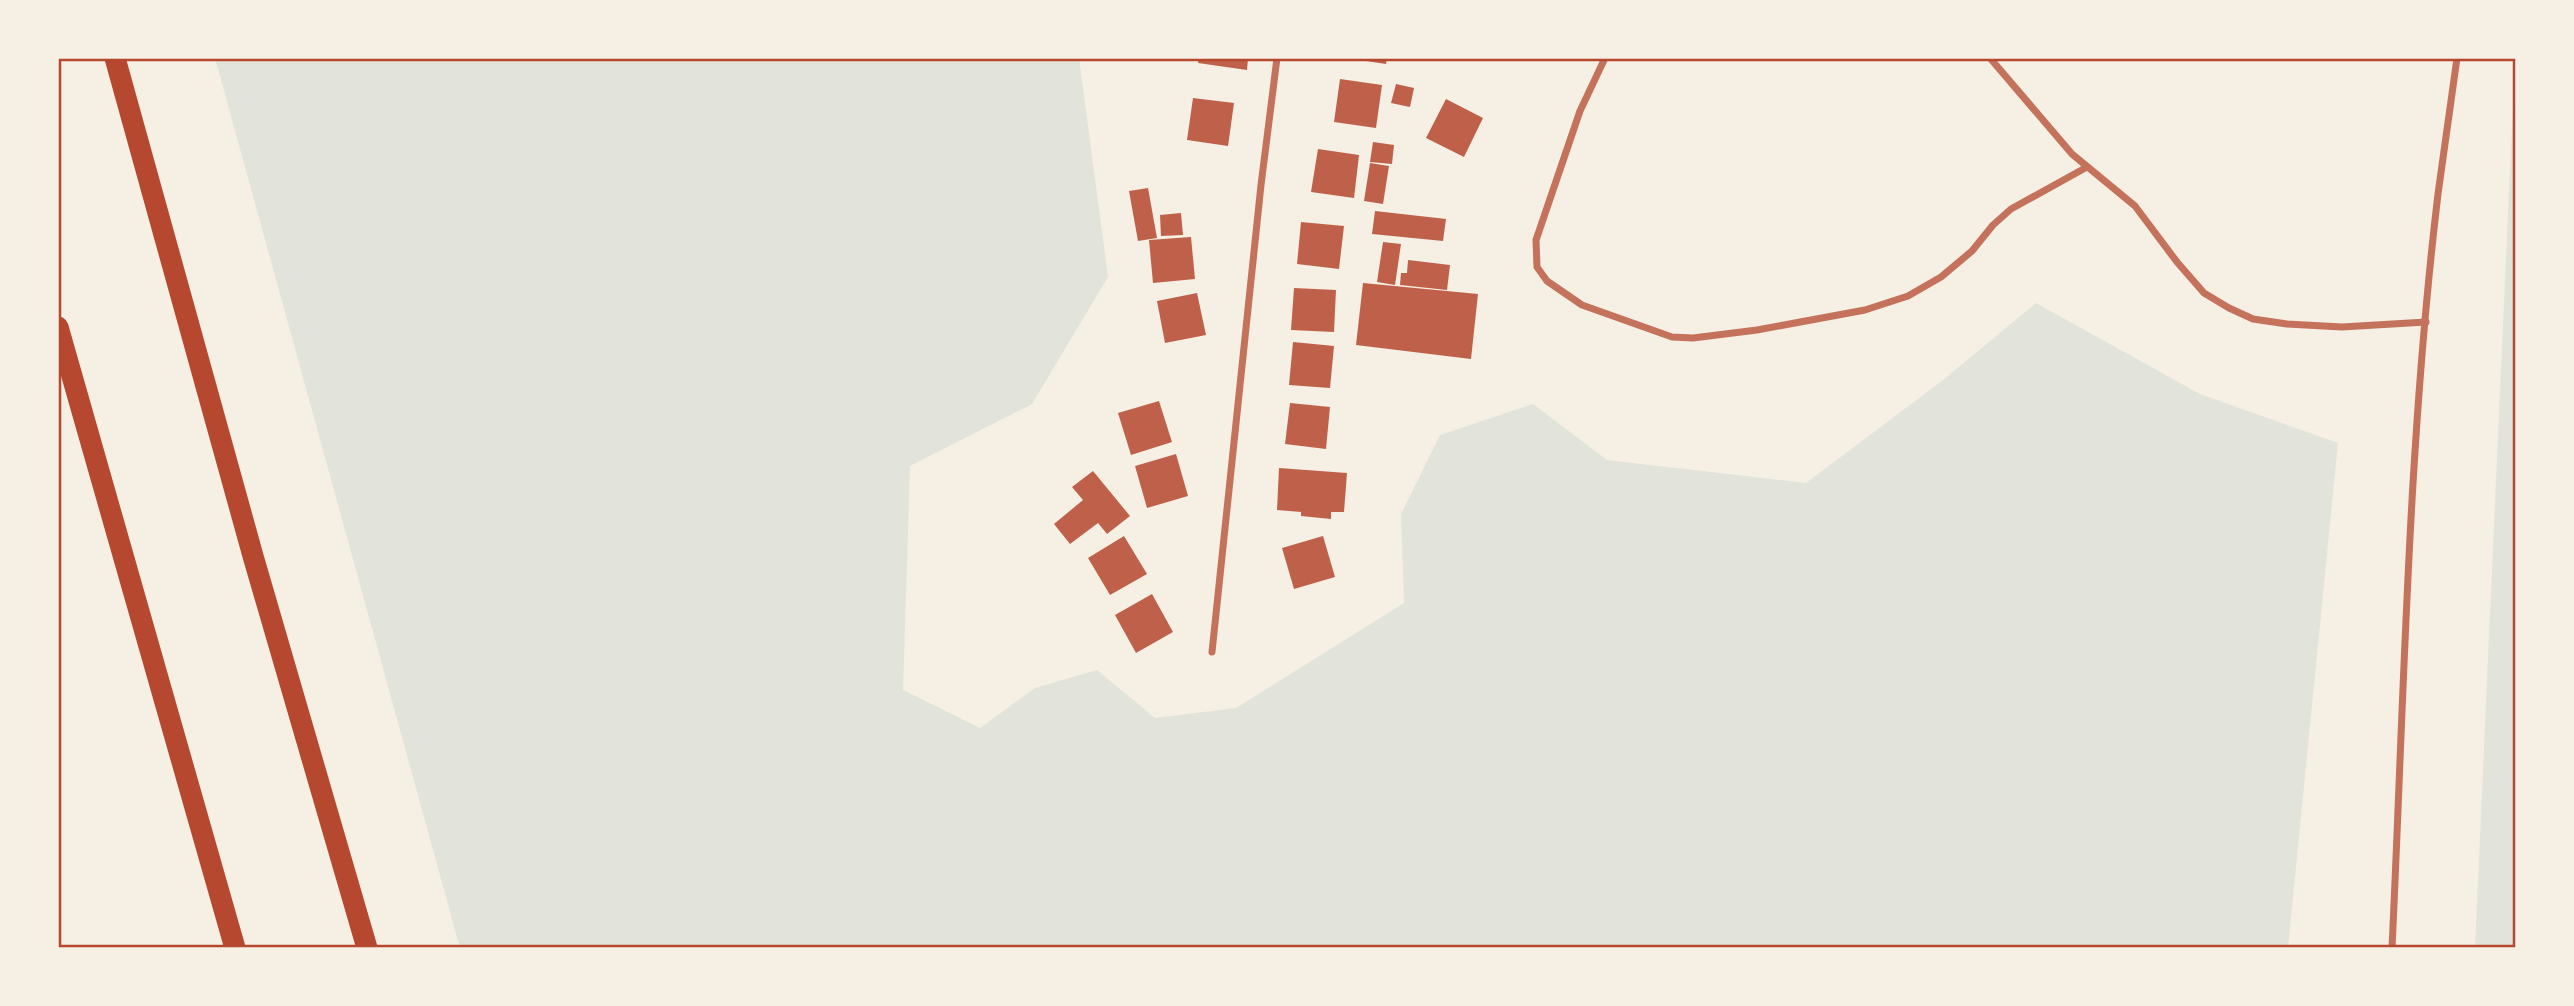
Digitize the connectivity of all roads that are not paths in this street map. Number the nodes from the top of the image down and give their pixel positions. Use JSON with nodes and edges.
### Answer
{"nodes":[{"id":1,"x":115,"y":58,"type":"edge"},
{"id":2,"x":1277,"y":58,"type":"edge"},
{"id":3,"x":1605,"y":58,"type":"edge"},
{"id":4,"x":1990,"y":58,"type":"edge"},
{"id":5,"x":2457,"y":58,"type":"edge"},
{"id":6,"x":2087,"y":167,"type":"junction"},
{"id":7,"x":2426,"y":323,"type":"junction"},
{"id":8,"x":58,"y":327,"type":"edge"},
{"id":9,"x":1212,"y":652,"type":"dead end"},
{"id":10,"x":235,"y":948,"type":"edge"},
{"id":11,"x":367,"y":948,"type":"edge"},
{"id":12,"x":2392,"y":948,"type":"edge"}],
"edges":[{"from":1,"to":11,"type":"highway"},
{"from":2,"to":9,"type":"street"},
{"from":3,"to":6,"type":"street"},
{"from":4,"to":6,"type":"street"},
{"from":5,"to":7,"type":"street"},
{"from":6,"to":7,"type":"street"},
{"from":7,"to":12,"type":"street"},
{"from":8,"to":10,"type":"highway"}]}
